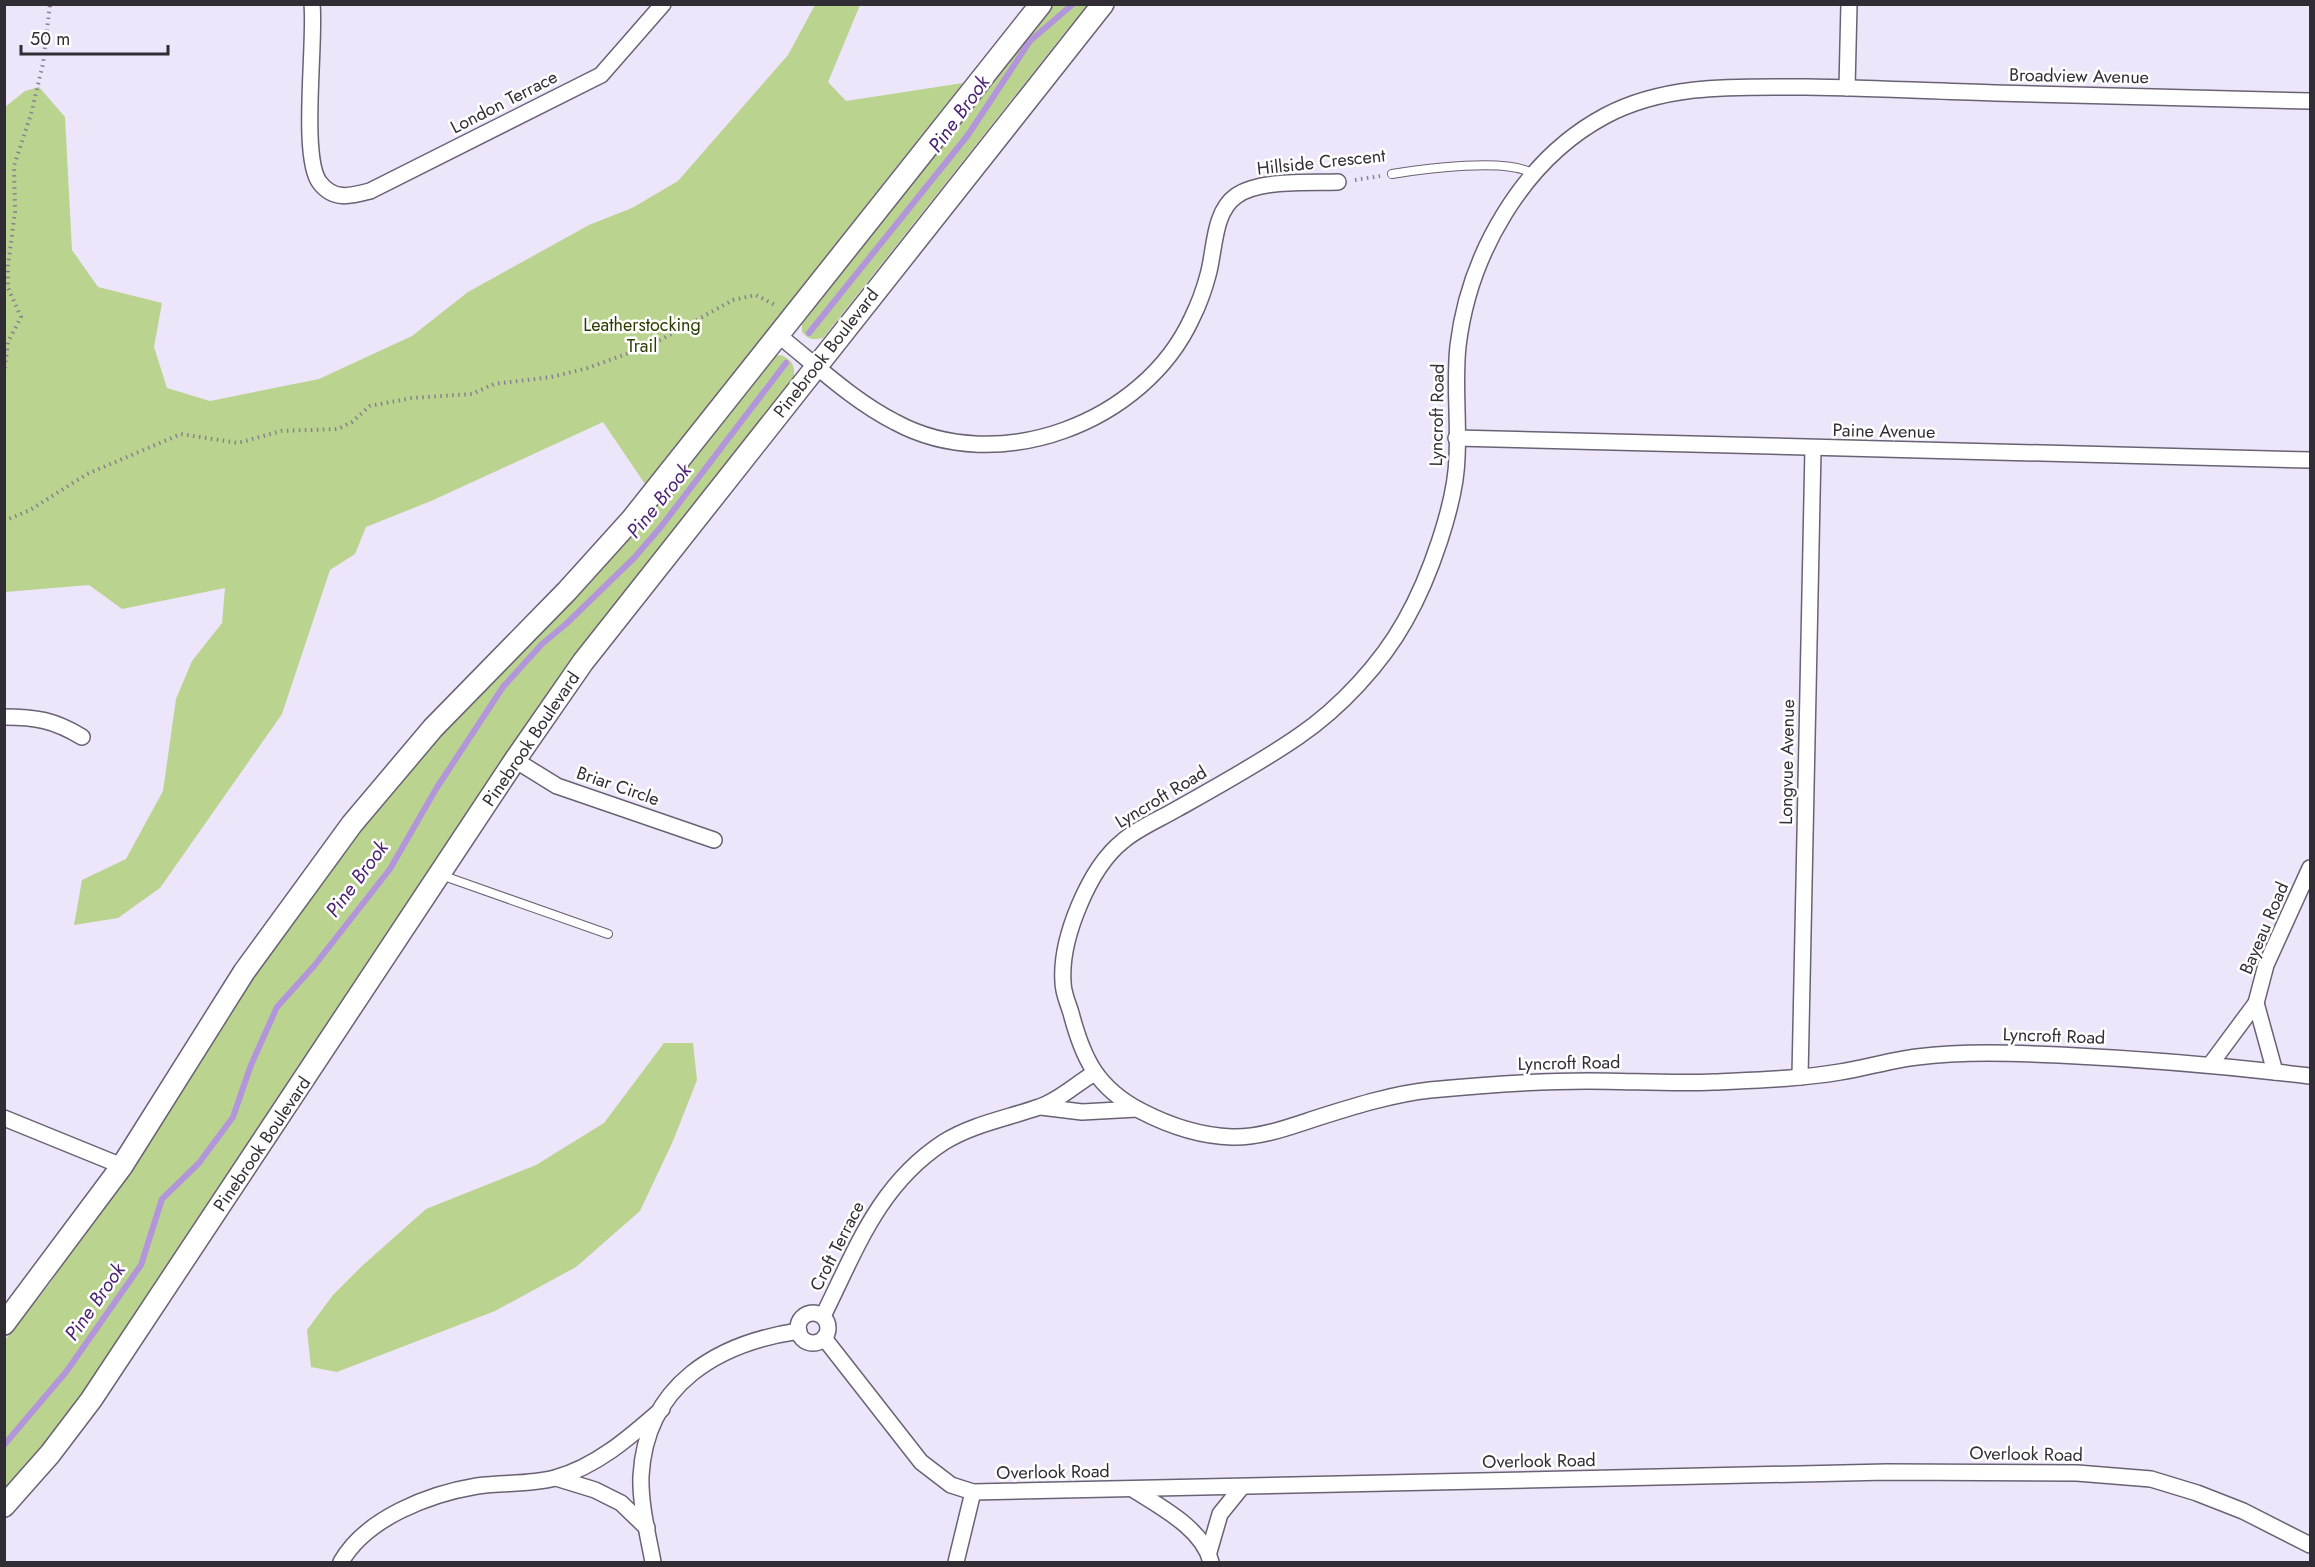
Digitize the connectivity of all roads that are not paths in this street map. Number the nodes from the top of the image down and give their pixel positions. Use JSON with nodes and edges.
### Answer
{"nodes":[{"id":1,"x":312,"y":4,"type":"edge"},
{"id":2,"x":663,"y":4,"type":"edge"},
{"id":3,"x":1041,"y":4,"type":"edge"},
{"id":4,"x":1103,"y":4,"type":"edge"},
{"id":5,"x":1850,"y":4,"type":"edge"},
{"id":6,"x":1847,"y":88,"type":"junction"},
{"id":7,"x":2310,"y":101,"type":"edge"},
{"id":8,"x":1392,"y":174,"type":"road end"},
{"id":9,"x":1533,"y":174,"type":"junction"},
{"id":10,"x":1338,"y":182,"type":"road end"},
{"id":11,"x":778,"y":336,"type":"junction"},
{"id":12,"x":816,"y":365,"type":"junction"},
{"id":13,"x":1456,"y":438,"type":"junction"},
{"id":14,"x":1814,"y":449,"type":"junction"},
{"id":15,"x":2310,"y":460,"type":"edge"},
{"id":16,"x":4,"y":717,"type":"edge"},
{"id":17,"x":82,"y":737,"type":"dead end"},
{"id":18,"x":515,"y":760,"type":"junction"},
{"id":19,"x":714,"y":840,"type":"dead end"},
{"id":20,"x":2310,"y":868,"type":"edge"},
{"id":21,"x":440,"y":874,"type":"junction"},
{"id":22,"x":608,"y":934,"type":"dead end"},
{"id":23,"x":2256,"y":1003,"type":"junction"},
{"id":24,"x":2210,"y":1065,"type":"junction"},
{"id":25,"x":2275,"y":1072,"type":"junction"},
{"id":26,"x":1094,"y":1074,"type":"junction"},
{"id":27,"x":2310,"y":1076,"type":"edge"},
{"id":28,"x":1800,"y":1077,"type":"junction"},
{"id":29,"x":1041,"y":1107,"type":"junction"},
{"id":30,"x":1137,"y":1109,"type":"junction"},
{"id":31,"x":4,"y":1118,"type":"edge"},
{"id":32,"x":122,"y":1166,"type":"junction"},
{"id":33,"x":823,"y":1317,"type":"junction"},
{"id":34,"x":4,"y":1324,"type":"edge"},
{"id":35,"x":799,"y":1331,"type":"junction"},
{"id":36,"x":824,"y":1338,"type":"junction"},
{"id":37,"x":662,"y":1409,"type":"junction"},
{"id":38,"x":556,"y":1478,"type":"junction"},
{"id":39,"x":1241,"y":1488,"type":"junction"},
{"id":40,"x":1134,"y":1490,"type":"junction"},
{"id":41,"x":973,"y":1492,"type":"junction"},
{"id":42,"x":4,"y":1506,"type":"edge"},
{"id":43,"x":647,"y":1528,"type":"junction"},
{"id":44,"x":2310,"y":1545,"type":"edge"},
{"id":45,"x":1210,"y":1557,"type":"edge"},
{"id":46,"x":341,"y":1563,"type":"edge"},
{"id":47,"x":653,"y":1563,"type":"edge"},
{"id":48,"x":956,"y":1563,"type":"edge"}],
"edges":[{"from":1,"to":2,"type":"street","name":"London Terrace"},
{"from":3,"to":11,"type":"street"},
{"from":4,"to":12,"type":"street","name":"Pinebrook Boulevard"},
{"from":5,"to":6,"type":"street"},
{"from":6,"to":7,"type":"street","name":"Broadview Avenue"},
{"from":6,"to":9,"type":"street","name":"Lyncroft Road"},
{"from":8,"to":9,"type":"lane","name":"Hillside Crescent"},
{"from":9,"to":13,"type":"street","name":"Lyncroft Road"},
{"from":10,"to":12,"type":"street","name":"Hillside Crescent"},
{"from":11,"to":12,"type":"street","name":"Hillside Crescent"},
{"from":11,"to":32,"type":"street"},
{"from":12,"to":18,"type":"street","name":"Pinebrook Boulevard"},
{"from":13,"to":14,"type":"street","name":"Paine Avenue"},
{"from":13,"to":26,"type":"street","name":"Lyncroft Road"},
{"from":14,"to":15,"type":"street","name":"Paine Avenue"},
{"from":14,"to":28,"type":"street","name":"Longvue Avenue"},
{"from":16,"to":17,"type":"street"},
{"from":18,"to":19,"type":"street","name":"Briar Circle"},
{"from":18,"to":21,"type":"street","name":"Pinebrook Boulevard"},
{"from":20,"to":23,"type":"street","name":"Bayeau Road"},
{"from":21,"to":22,"type":"lane"},
{"from":21,"to":42,"type":"street","name":"Pinebrook Boulevard"},
{"from":23,"to":24,"type":"street","name":"Bayeau Road"},
{"from":23,"to":25,"type":"street","name":"Bayeau Road"},
{"from":24,"to":25,"type":"street","name":"Lyncroft Road"},
{"from":24,"to":28,"type":"street","name":"Lyncroft Road"},
{"from":25,"to":27,"type":"street","name":"Lyncroft Road"},
{"from":26,"to":29,"type":"street","name":"Croft Terrace"},
{"from":26,"to":30,"type":"street","name":"Lyncroft Road"},
{"from":28,"to":30,"type":"street","name":"Lyncroft Road"},
{"from":29,"to":30,"type":"street","name":"Croft Terrace"},
{"from":29,"to":33,"type":"street","name":"Croft Terrace"},
{"from":31,"to":32,"type":"street"},
{"from":32,"to":34,"type":"street"},
{"from":33,"to":35,"type":"street"},
{"from":33,"to":36,"type":"street"},
{"from":35,"to":36,"type":"street"},
{"from":35,"to":37,"type":"street"},
{"from":36,"to":41,"type":"street","name":"Overlook Road"},
{"from":37,"to":38,"type":"street"},
{"from":37,"to":43,"type":"street"},
{"from":38,"to":43,"type":"street"},
{"from":38,"to":46,"type":"street"},
{"from":39,"to":40,"type":"street","name":"Overlook Road"},
{"from":39,"to":44,"type":"street","name":"Overlook Road"},
{"from":39,"to":45,"type":"street"},
{"from":40,"to":41,"type":"street","name":"Overlook Road"},
{"from":40,"to":45,"type":"street"},
{"from":41,"to":48,"type":"street"},
{"from":43,"to":47,"type":"street"}]}
